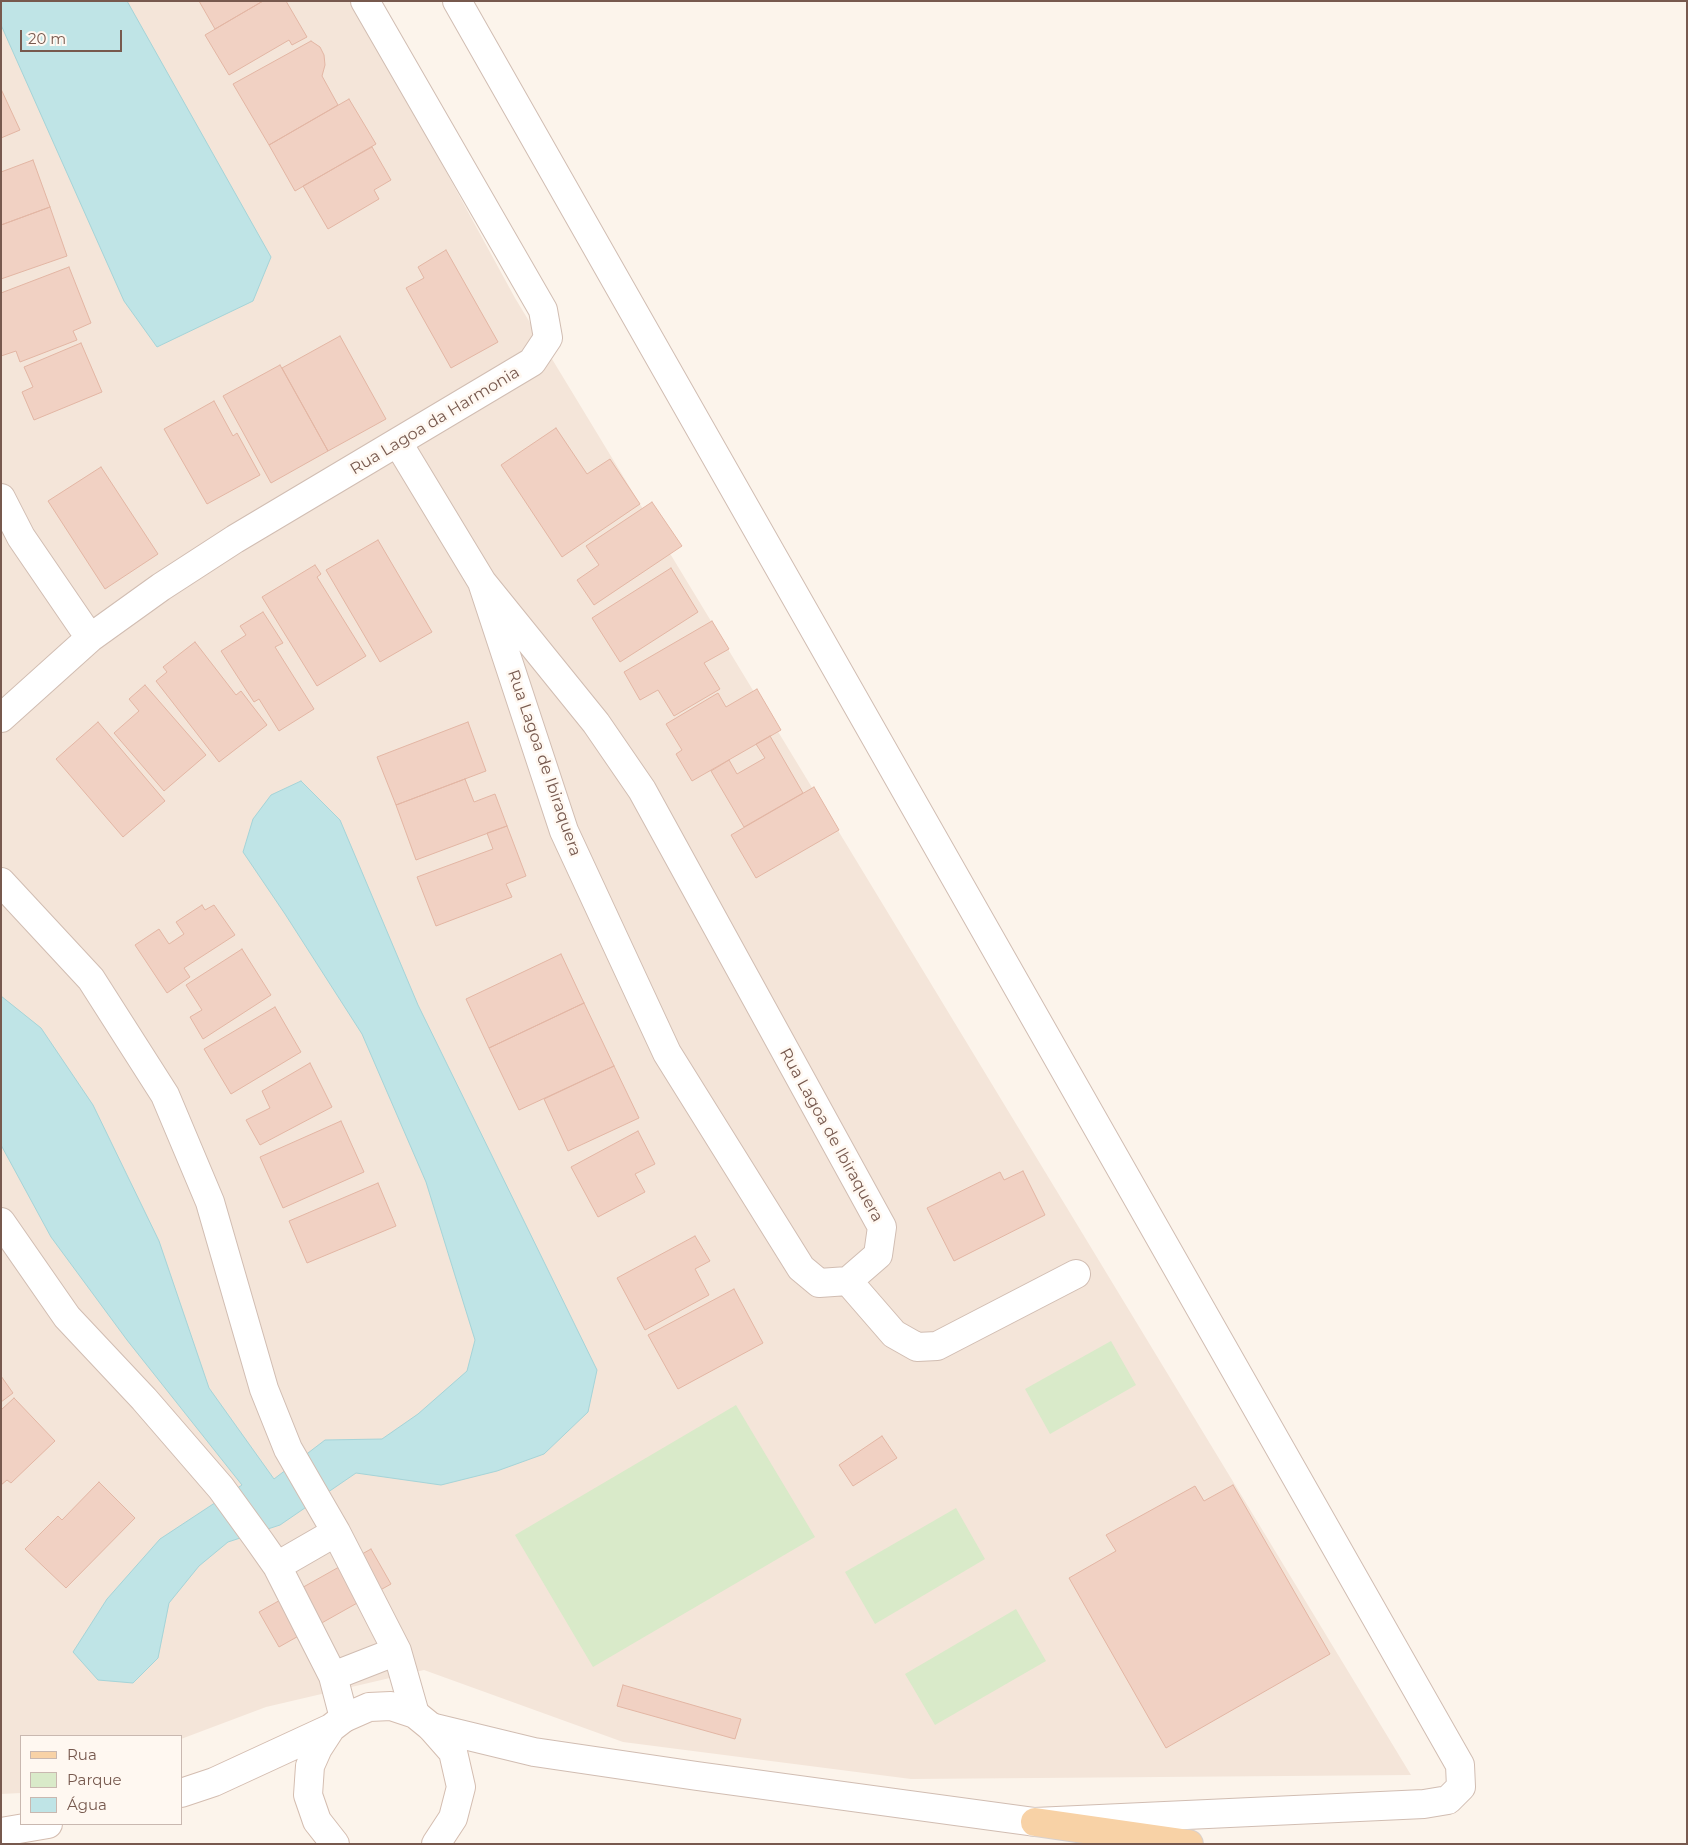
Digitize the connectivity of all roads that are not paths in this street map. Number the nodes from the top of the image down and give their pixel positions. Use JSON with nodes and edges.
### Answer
{"nodes":[{"id":1,"x":365,"y":1,"type":"edge"},
{"id":2,"x":457,"y":1,"type":"edge"},
{"id":3,"x":398,"y":443,"type":"junction"},
{"id":4,"x":1,"y":498,"type":"edge"},
{"id":5,"x":482,"y":582,"type":"junction"},
{"id":6,"x":90,"y":638,"type":"junction"},
{"id":7,"x":1,"y":718,"type":"edge"},
{"id":8,"x":1,"y":882,"type":"edge"},
{"id":9,"x":1,"y":1222,"type":"edge"},
{"id":10,"x":1076,"y":1274,"type":"dead end"},
{"id":11,"x":848,"y":1280,"type":"junction"},
{"id":12,"x":329,"y":1521,"type":"junction"},
{"id":13,"x":277,"y":1566,"type":"junction"},
{"id":14,"x":397,"y":1651,"type":"junction"},
{"id":15,"x":333,"y":1676,"type":"junction"},
{"id":16,"x":423,"y":1721,"type":"junction"},
{"id":17,"x":338,"y":1723,"type":"junction"},
{"id":18,"x":182,"y":1793,"type":"edge"},
{"id":19,"x":1035,"y":1822,"type":"junction"},
{"id":20,"x":42,"y":1825,"type":"edge"},
{"id":21,"x":1,"y":1832,"type":"edge"},
{"id":22,"x":335,"y":1844,"type":"edge"},
{"id":23,"x":436,"y":1844,"type":"edge"},
{"id":24,"x":1189,"y":1844,"type":"edge"}],
"edges":[{"from":1,"to":3,"type":"street","name":"Rua Lagoa da Harmonia"},
{"from":2,"to":19,"type":"street"},
{"from":3,"to":5,"type":"street","name":"Rua Lagoa de Ibiraquera"},
{"from":3,"to":6,"type":"street","name":"Rua Lagoa da Harmonia"},
{"from":4,"to":6,"type":"street"},
{"from":5,"to":11,"type":"street","name":"Rua Lagoa de Ibiraquera"},
{"from":5,"to":11,"type":"street","name":"Rua Lagoa de Ibiraquera"},
{"from":6,"to":7,"type":"street","name":"Rua Lagoa da Harmonia"},
{"from":8,"to":12,"type":"street"},
{"from":9,"to":13,"type":"street"},
{"from":10,"to":11,"type":"street"},
{"from":12,"to":13,"type":"street"},
{"from":12,"to":14,"type":"street"},
{"from":13,"to":15,"type":"street"},
{"from":14,"to":15,"type":"street"},
{"from":14,"to":16,"type":"street"},
{"from":15,"to":17,"type":"street"},
{"from":16,"to":17,"type":"street"},
{"from":16,"to":19,"type":"street"},
{"from":16,"to":23,"type":"street"},
{"from":17,"to":18,"type":"street"},
{"from":17,"to":22,"type":"street"},
{"from":19,"to":24,"type":"main road"},
{"from":20,"to":21,"type":"street"}]}
